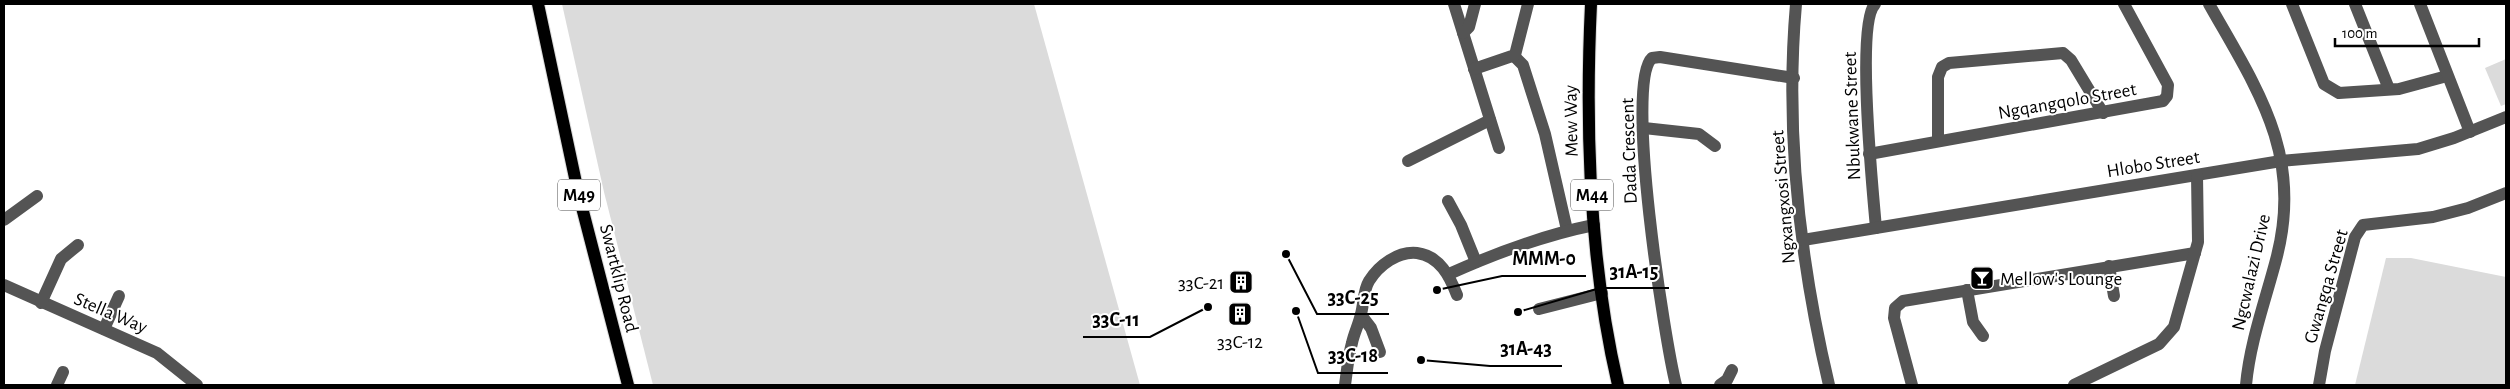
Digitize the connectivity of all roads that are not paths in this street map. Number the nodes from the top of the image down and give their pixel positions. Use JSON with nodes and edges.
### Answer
{"nodes":[{"id":1,"x":538,"y":4,"type":"edge"},
{"id":2,"x":1454,"y":4,"type":"edge"},
{"id":3,"x":1475,"y":4,"type":"edge"},
{"id":4,"x":1528,"y":4,"type":"edge"},
{"id":5,"x":1590,"y":4,"type":"edge"},
{"id":6,"x":1794,"y":4,"type":"edge"},
{"id":7,"x":1876,"y":4,"type":"edge"},
{"id":8,"x":2124,"y":4,"type":"edge"},
{"id":9,"x":2209,"y":4,"type":"edge"},
{"id":10,"x":2292,"y":4,"type":"edge"},
{"id":11,"x":2355,"y":4,"type":"edge"},
{"id":12,"x":2420,"y":4,"type":"edge"},
{"id":13,"x":1463,"y":33,"type":"junction"},
{"id":14,"x":1514,"y":56,"type":"junction"},
{"id":15,"x":1474,"y":69,"type":"junction"},
{"id":16,"x":2447,"y":76,"type":"junction"},
{"id":17,"x":1794,"y":78,"type":"junction"},
{"id":18,"x":2389,"y":90,"type":"junction"},
{"id":19,"x":2103,"y":113,"type":"junction"},
{"id":20,"x":2506,"y":117,"type":"edge"},
{"id":21,"x":1490,"y":120,"type":"junction"},
{"id":22,"x":1644,"y":128,"type":"junction"},
{"id":23,"x":2470,"y":132,"type":"junction"},
{"id":24,"x":1938,"y":141,"type":"junction"},
{"id":25,"x":1715,"y":146,"type":"dead end"},
{"id":26,"x":1499,"y":148,"type":"dead end"},
{"id":27,"x":1869,"y":154,"type":"junction"},
{"id":28,"x":2281,"y":160,"type":"junction"},
{"id":29,"x":1408,"y":161,"type":"dead end"},
{"id":30,"x":2196,"y":175,"type":"junction"},
{"id":31,"x":2506,"y":193,"type":"edge"},
{"id":32,"x":37,"y":196,"type":"dead end"},
{"id":33,"x":1448,"y":201,"type":"dead end"},
{"id":34,"x":4,"y":220,"type":"edge"},
{"id":35,"x":1594,"y":224,"type":"junction"},
{"id":36,"x":1876,"y":228,"type":"junction"},
{"id":37,"x":1568,"y":230,"type":"junction"},
{"id":38,"x":1803,"y":240,"type":"junction"},
{"id":39,"x":78,"y":245,"type":"dead end"},
{"id":40,"x":2195,"y":253,"type":"junction"},
{"id":41,"x":1476,"y":262,"type":"junction"},
{"id":42,"x":2109,"y":266,"type":"junction"},
{"id":43,"x":1448,"y":274,"type":"junction"},
{"id":44,"x":4,"y":284,"type":"edge"},
{"id":45,"x":1967,"y":290,"type":"junction"},
{"id":46,"x":1602,"y":293,"type":"junction"},
{"id":47,"x":1457,"y":295,"type":"dead end"},
{"id":48,"x":119,"y":296,"type":"dead end"},
{"id":49,"x":2114,"y":296,"type":"dead end"},
{"id":50,"x":41,"y":302,"type":"junction"},
{"id":51,"x":1539,"y":309,"type":"dead end"},
{"id":52,"x":1361,"y":315,"type":"junction"},
{"id":53,"x":104,"y":329,"type":"junction"},
{"id":54,"x":1983,"y":336,"type":"dead end"},
{"id":55,"x":1380,"y":352,"type":"dead end"},
{"id":56,"x":1732,"y":370,"type":"dead end"},
{"id":57,"x":63,"y":372,"type":"dead end"},
{"id":58,"x":57,"y":385,"type":"edge"},
{"id":59,"x":198,"y":385,"type":"edge"},
{"id":60,"x":628,"y":385,"type":"edge"},
{"id":61,"x":1345,"y":385,"type":"edge"},
{"id":62,"x":1618,"y":385,"type":"edge"},
{"id":63,"x":1676,"y":385,"type":"edge"},
{"id":64,"x":1720,"y":385,"type":"edge"},
{"id":65,"x":1829,"y":385,"type":"edge"},
{"id":66,"x":1912,"y":385,"type":"edge"},
{"id":67,"x":2074,"y":385,"type":"edge"},
{"id":68,"x":2246,"y":385,"type":"edge"},
{"id":69,"x":2319,"y":385,"type":"edge"}],
"edges":[{"from":1,"to":60,"type":"main road","name":"Swartklip Road","number":"M49"},
{"from":2,"to":13,"type":"street"},
{"from":3,"to":13,"type":"street"},
{"from":4,"to":14,"type":"street"},
{"from":5,"to":35,"type":"main road","name":"Mew Way","number":"M44"},
{"from":6,"to":17,"type":"street","name":"Ngxangxosi Street"},
{"from":7,"to":27,"type":"street","name":"Nbukwane Street"},
{"from":8,"to":19,"type":"street","name":"Ngqangqolo Street"},
{"from":9,"to":28,"type":"street","name":"Ngcwalazi Drive"},
{"from":10,"to":18,"type":"street"},
{"from":11,"to":18,"type":"street"},
{"from":12,"to":16,"type":"street"},
{"from":13,"to":15,"type":"street"},
{"from":14,"to":15,"type":"street"},
{"from":14,"to":37,"type":"street"},
{"from":15,"to":21,"type":"street"},
{"from":16,"to":18,"type":"street"},
{"from":16,"to":23,"type":"street"},
{"from":17,"to":22,"type":"street","name":"Dada Crescent"},
{"from":17,"to":38,"type":"street","name":"Ngxangxosi Street"},
{"from":19,"to":24,"type":"street","name":"Ngqangqolo Street"},
{"from":19,"to":24,"type":"street"},
{"from":20,"to":23,"type":"street","name":"Hlobo Street"},
{"from":21,"to":26,"type":"street"},
{"from":21,"to":29,"type":"street"},
{"from":22,"to":25,"type":"street"},
{"from":22,"to":63,"type":"street","name":"Dada Crescent"},
{"from":23,"to":28,"type":"street","name":"Hlobo Street"},
{"from":24,"to":27,"type":"street","name":"Ngqangqolo Street"},
{"from":27,"to":36,"type":"street","name":"Nbukwane Street"},
{"from":28,"to":30,"type":"street","name":"Hlobo Street"},
{"from":28,"to":68,"type":"street","name":"Ngcwalazi Drive"},
{"from":30,"to":36,"type":"street","name":"Hlobo Street"},
{"from":30,"to":40,"type":"street"},
{"from":31,"to":69,"type":"street","name":"Gwangqa Street"},
{"from":32,"to":34,"type":"street"},
{"from":33,"to":41,"type":"street"},
{"from":35,"to":37,"type":"street"},
{"from":35,"to":46,"type":"main road","name":"Mew Way","number":"M44"},
{"from":36,"to":38,"type":"street","name":"Hlobo Street"},
{"from":37,"to":41,"type":"street"},
{"from":38,"to":65,"type":"street","name":"Ngxangxosi Street"},
{"from":39,"to":50,"type":"street"},
{"from":40,"to":42,"type":"street"},
{"from":40,"to":67,"type":"street"},
{"from":41,"to":43,"type":"street"},
{"from":42,"to":45,"type":"street"},
{"from":42,"to":49,"type":"street"},
{"from":43,"to":47,"type":"street"},
{"from":43,"to":52,"type":"street"},
{"from":44,"to":50,"type":"street","name":"Stella Way"},
{"from":45,"to":54,"type":"street"},
{"from":45,"to":66,"type":"street"},
{"from":46,"to":51,"type":"street"},
{"from":46,"to":62,"type":"main road","name":"Mew Way","number":"M44"},
{"from":48,"to":53,"type":"street"},
{"from":50,"to":53,"type":"street","name":"Stella Way"},
{"from":52,"to":55,"type":"street"},
{"from":52,"to":61,"type":"street"},
{"from":53,"to":59,"type":"street","name":"Stella Way"},
{"from":56,"to":64,"type":"street"},
{"from":57,"to":58,"type":"street"}]}
